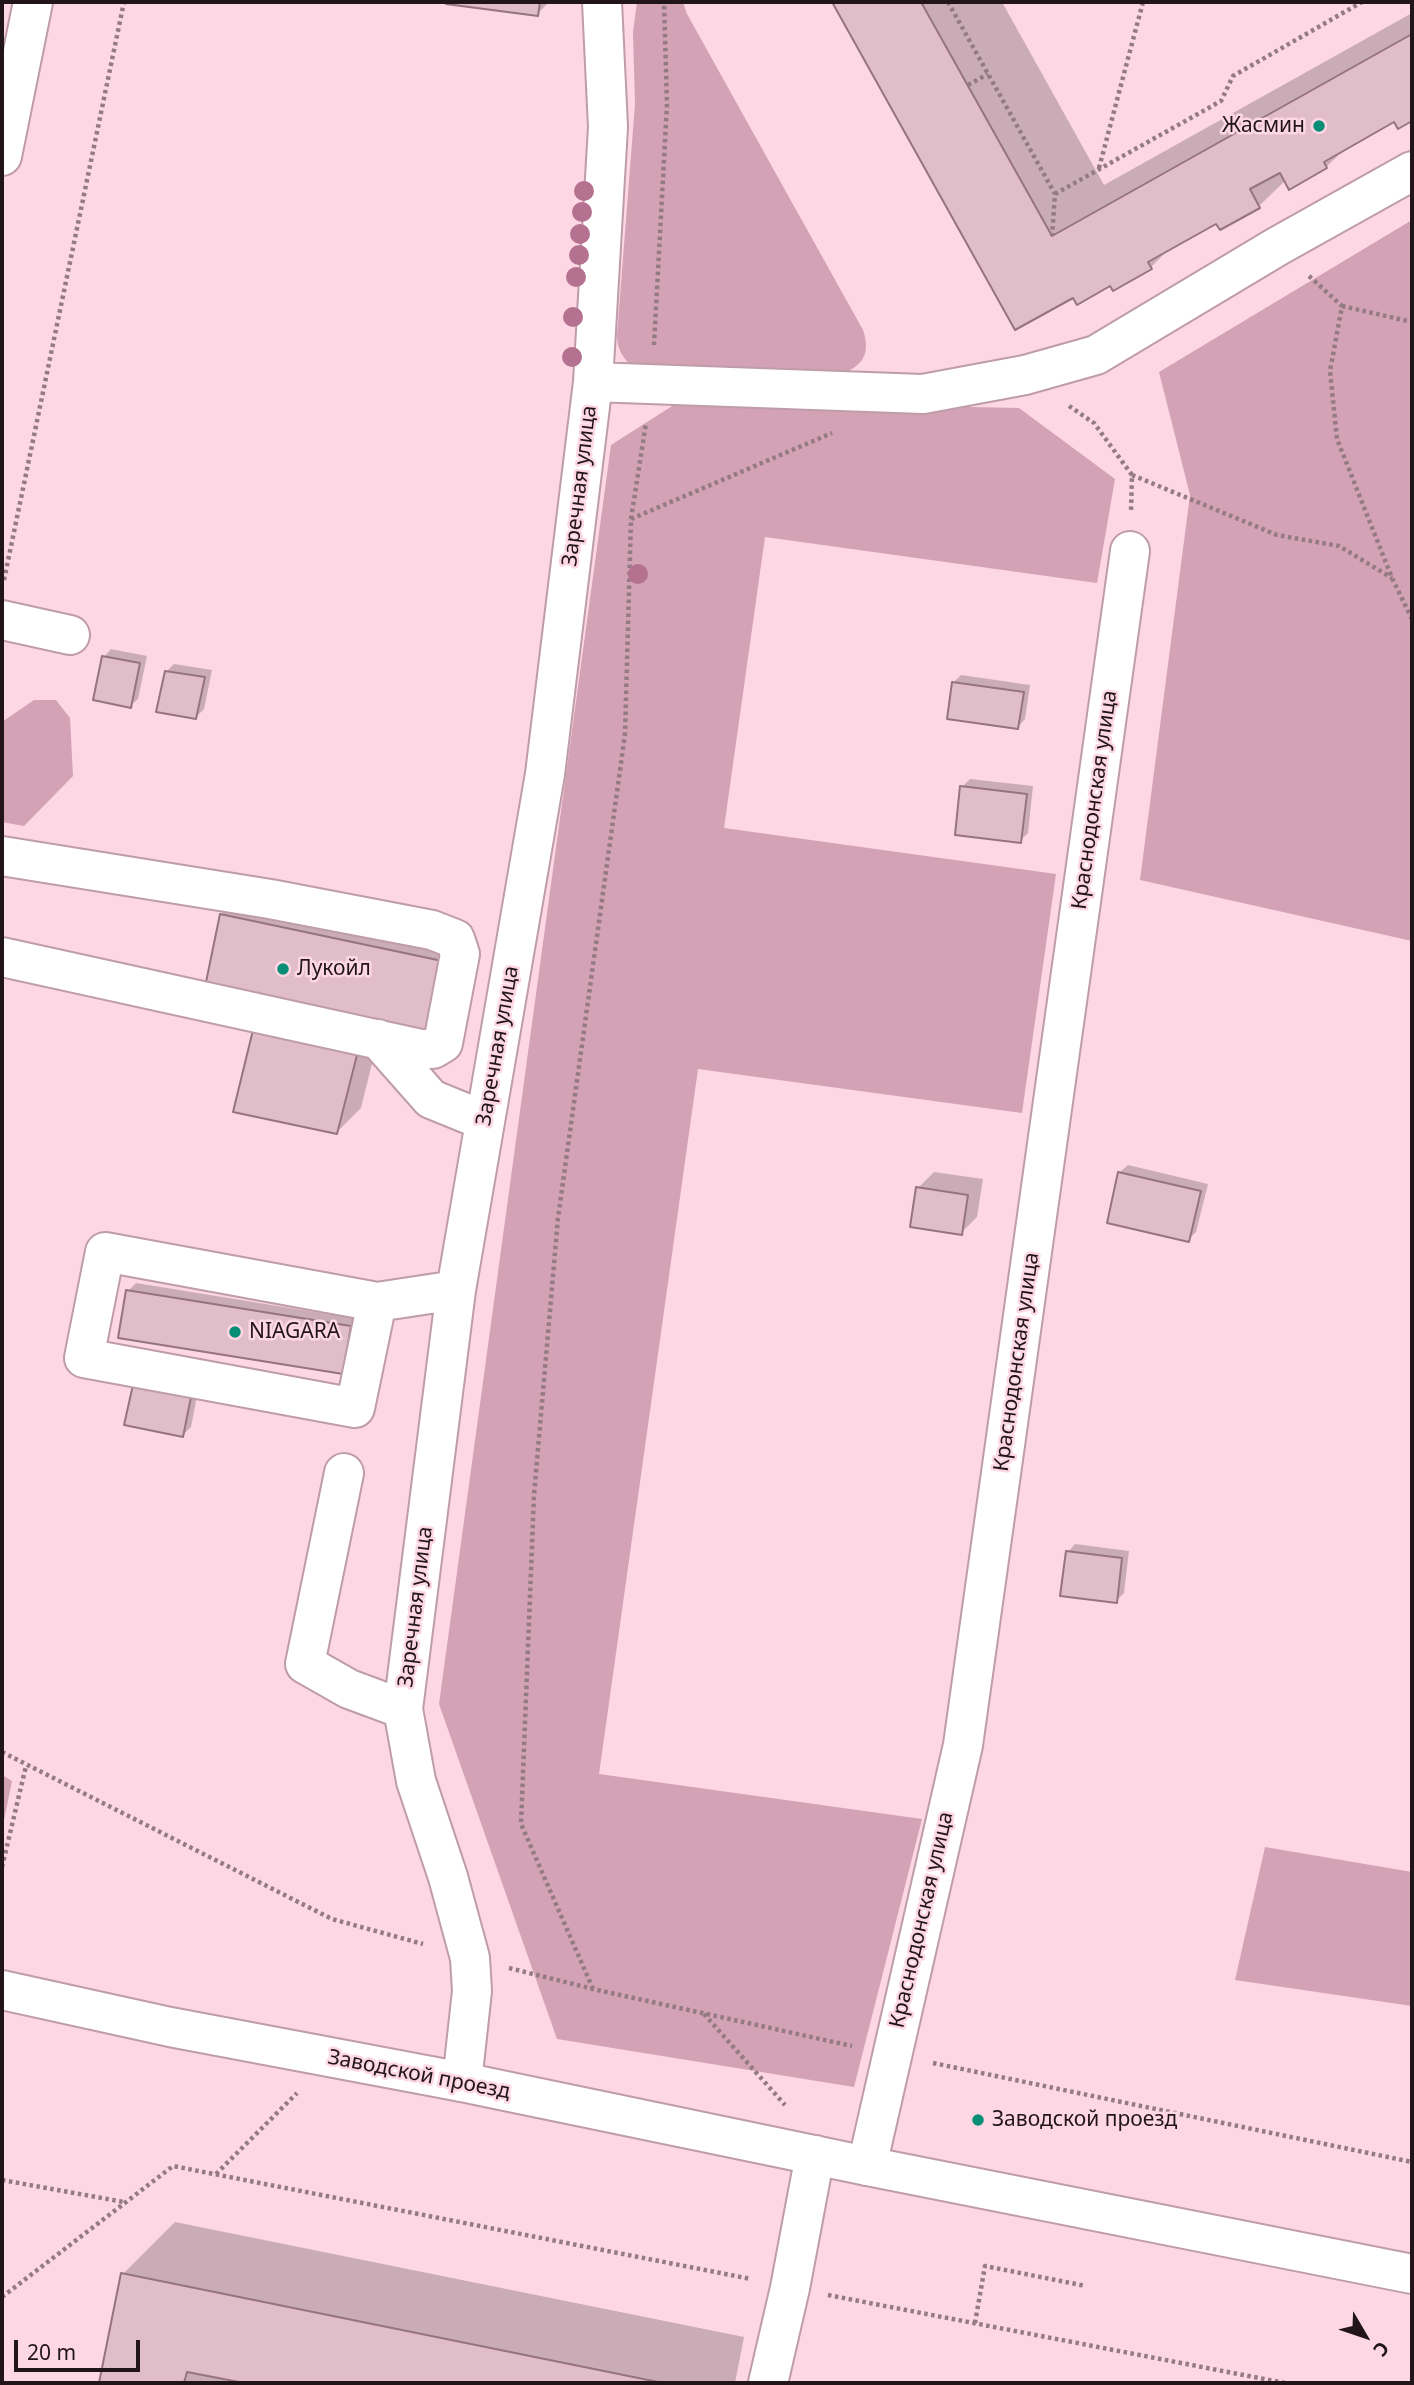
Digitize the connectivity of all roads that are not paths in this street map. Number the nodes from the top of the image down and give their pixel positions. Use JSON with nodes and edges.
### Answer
{"nodes":[{"id":1,"x":33,"y":2,"type":"edge"},
{"id":2,"x":602,"y":2,"type":"edge"},
{"id":3,"x":2,"y":156,"type":"edge"},
{"id":4,"x":1412,"y":171,"type":"edge"},
{"id":5,"x":593,"y":382,"type":"junction"},
{"id":6,"x":1130,"y":551,"type":"road end"},
{"id":7,"x":2,"y":620,"type":"edge"},
{"id":8,"x":70,"y":635,"type":"dead end"},
{"id":9,"x":2,"y":856,"type":"edge"},
{"id":10,"x":2,"y":957,"type":"edge"},
{"id":11,"x":379,"y":1039,"type":"junction"},
{"id":12,"x":485,"y":1121,"type":"junction"},
{"id":13,"x":456,"y":1290,"type":"junction"},
{"id":14,"x":377,"y":1302,"type":"junction"},
{"id":15,"x":344,"y":1473,"type":"dead end"},
{"id":16,"x":403,"y":1709,"type":"junction"},
{"id":17,"x":2,"y":1990,"type":"edge"},
{"id":18,"x":462,"y":2082,"type":"junction"},
{"id":19,"x":815,"y":2155,"type":"junction"},
{"id":20,"x":867,"y":2166,"type":"junction"},
{"id":21,"x":1412,"y":2274,"type":"edge"},
{"id":22,"x":768,"y":2383,"type":"edge"}],
"edges":[{"from":1,"to":3,"type":"street"},
{"from":2,"to":5,"type":"street","name":"Заречная улица"},
{"from":4,"to":5,"type":"street"},
{"from":5,"to":12,"type":"street","name":"Заречная улица"},
{"from":6,"to":20,"type":"street","name":"Краснодонская улица"},
{"from":7,"to":8,"type":"street"},
{"from":9,"to":11,"type":"street"},
{"from":10,"to":11,"type":"street"},
{"from":11,"to":12,"type":"street"},
{"from":12,"to":13,"type":"street","name":"Заречная улица"},
{"from":13,"to":14,"type":"street"},
{"from":13,"to":16,"type":"street","name":"Заречная улица"},
{"from":14,"to":14,"type":"street"},
{"from":15,"to":16,"type":"street"},
{"from":16,"to":18,"type":"street","name":"Заречная улица"},
{"from":17,"to":18,"type":"street","name":"Заводской проезд"},
{"from":18,"to":19,"type":"street","name":"Заводской проезд"},
{"from":19,"to":20,"type":"street","name":"Заводской проезд"},
{"from":19,"to":22,"type":"street"},
{"from":20,"to":21,"type":"street","name":"Заводской проезд"}]}
